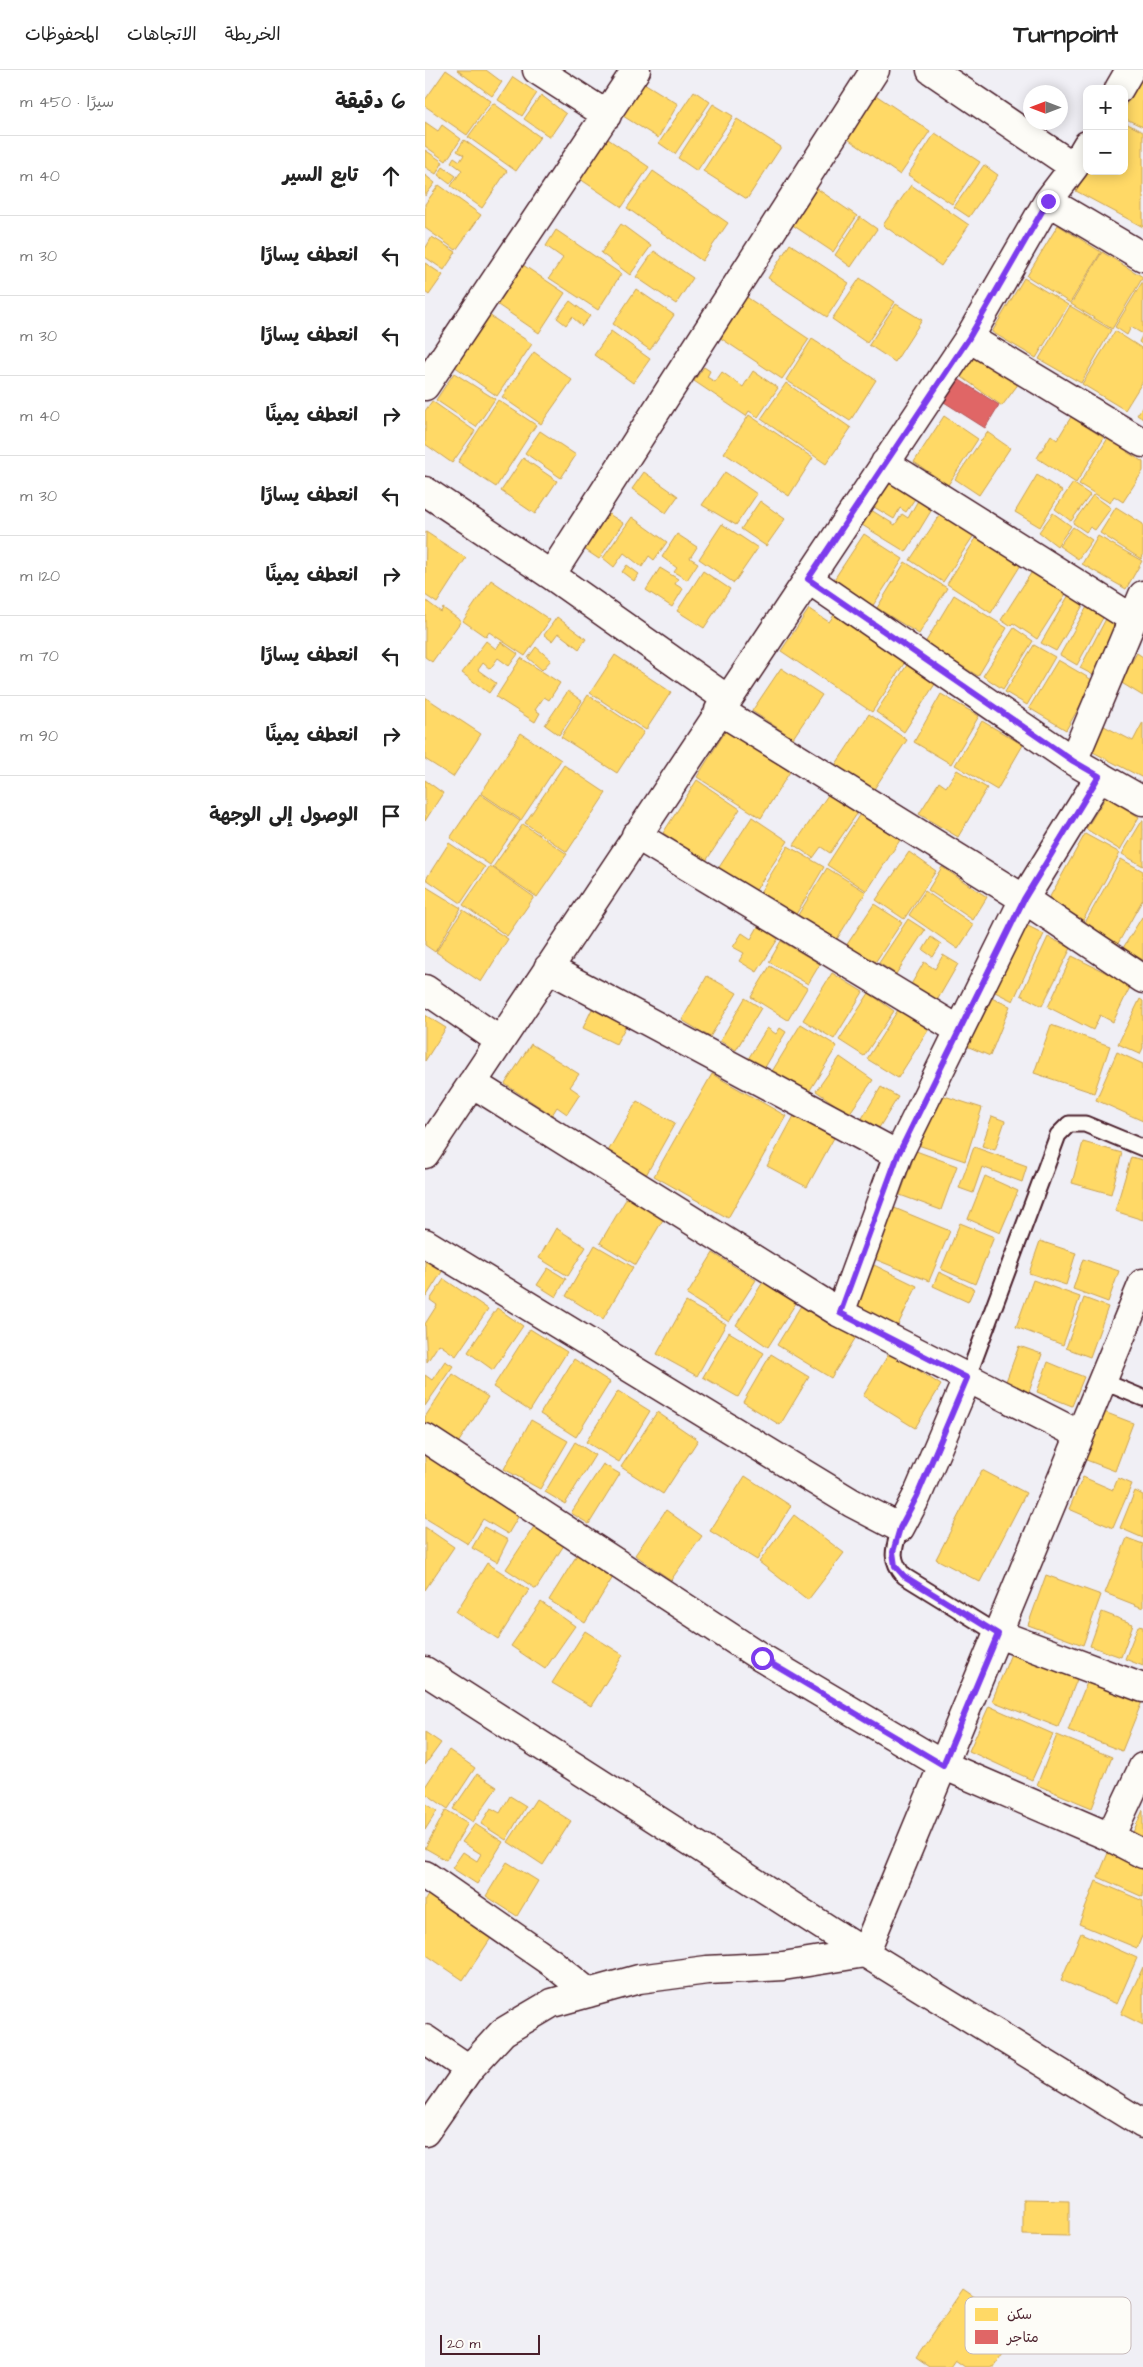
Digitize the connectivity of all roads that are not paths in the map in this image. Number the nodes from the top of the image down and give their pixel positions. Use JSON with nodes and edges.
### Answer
{"nodes":[{"id":1,"x":537,"y":70,"type":"edge"},
{"id":2,"x":636,"y":70,"type":"edge"},
{"id":3,"x":875,"y":70,"type":"edge"},
{"id":4,"x":931,"y":70,"type":"edge"},
{"id":5,"x":1130,"y":70,"type":"edge"},
{"id":6,"x":1121,"y":85,"type":"edge"},
{"id":7,"x":607,"y":115,"type":"junction"},
{"id":8,"x":1080,"y":156,"type":"edge"},
{"id":9,"x":1048,"y":201,"type":"junction"},
{"id":10,"x":1143,"y":256,"type":"edge"},
{"id":11,"x":969,"y":338,"type":"junction"},
{"id":12,"x":425,"y":386,"type":"edge"},
{"id":13,"x":1143,"y":443,"type":"edge"},
{"id":14,"x":885,"y":464,"type":"junction"},
{"id":15,"x":425,"y":491,"type":"edge"},
{"id":16,"x":551,"y":575,"type":"junction"},
{"id":17,"x":808,"y":579,"type":"junction"},
{"id":18,"x":1138,"y":607,"type":"edge"},
{"id":19,"x":723,"y":705,"type":"junction"},
{"id":20,"x":1073,"y":761,"type":"junction"},
{"id":21,"x":1099,"y":776,"type":"junction"},
{"id":22,"x":1143,"y":801,"type":"edge"},
{"id":23,"x":636,"y":835,"type":"junction"},
{"id":24,"x":1024,"y":899,"type":"junction"},
{"id":25,"x":548,"y":968,"type":"junction"},
{"id":26,"x":1143,"y":979,"type":"edge"},
{"id":27,"x":425,"y":989,"type":"edge"},
{"id":28,"x":959,"y":1030,"type":"junction"},
{"id":29,"x":500,"y":1040,"type":"junction"},
{"id":30,"x":472,"y":1083,"type":"junction"},
{"id":31,"x":1143,"y":1148,"type":"edge"},
{"id":32,"x":425,"y":1154,"type":"edge"},
{"id":33,"x":898,"y":1155,"type":"junction"},
{"id":34,"x":425,"y":1243,"type":"edge"},
{"id":35,"x":1143,"y":1283,"type":"edge"},
{"id":36,"x":840,"y":1313,"type":"junction"},
{"id":37,"x":967,"y":1378,"type":"junction"},
{"id":38,"x":1102,"y":1381,"type":"junction"},
{"id":39,"x":1143,"y":1398,"type":"edge"},
{"id":40,"x":1079,"y":1435,"type":"junction"},
{"id":41,"x":425,"y":1438,"type":"edge"},
{"id":42,"x":900,"y":1528,"type":"junction"},
{"id":43,"x":998,"y":1634,"type":"junction"},
{"id":44,"x":425,"y":1671,"type":"edge"},
{"id":45,"x":1143,"y":1688,"type":"edge"},
{"id":46,"x":943,"y":1765,"type":"junction"},
{"id":47,"x":1143,"y":1767,"type":"edge"},
{"id":48,"x":1110,"y":1837,"type":"junction"},
{"id":49,"x":1143,"y":1854,"type":"edge"},
{"id":50,"x":425,"y":1875,"type":"edge"},
{"id":51,"x":865,"y":1953,"type":"junction"},
{"id":52,"x":589,"y":1993,"type":"junction"},
{"id":53,"x":425,"y":2039,"type":"edge"},
{"id":54,"x":469,"y":2069,"type":"junction"},
{"id":55,"x":1143,"y":2124,"type":"edge"},
{"id":56,"x":425,"y":2132,"type":"edge"}],
"edges":[{"from":1,"to":7,"type":"street"},
{"from":2,"to":7,"type":"street"},
{"from":3,"to":16,"type":"street"},
{"from":4,"to":8,"type":"street"},
{"from":5,"to":6,"type":"street"},
{"from":7,"to":12,"type":"street"},
{"from":8,"to":9,"type":"street"},
{"from":9,"to":10,"type":"street"},
{"from":9,"to":11,"type":"street"},
{"from":11,"to":13,"type":"street"},
{"from":11,"to":14,"type":"street"},
{"from":14,"to":17,"type":"street"},
{"from":14,"to":18,"type":"street"},
{"from":15,"to":16,"type":"street"},
{"from":16,"to":19,"type":"street"},
{"from":17,"to":19,"type":"street"},
{"from":17,"to":20,"type":"street"},
{"from":18,"to":20,"type":"street"},
{"from":19,"to":23,"type":"street"},
{"from":19,"to":24,"type":"street"},
{"from":20,"to":21,"type":"street"},
{"from":21,"to":22,"type":"street"},
{"from":21,"to":24,"type":"street"},
{"from":23,"to":25,"type":"street"},
{"from":23,"to":28,"type":"street"},
{"from":24,"to":26,"type":"street"},
{"from":24,"to":28,"type":"street"},
{"from":25,"to":29,"type":"street"},
{"from":25,"to":33,"type":"street"},
{"from":27,"to":29,"type":"street"},
{"from":28,"to":33,"type":"street"},
{"from":29,"to":30,"type":"street"},
{"from":30,"to":32,"type":"street"},
{"from":30,"to":36,"type":"street"},
{"from":31,"to":37,"type":"lane"},
{"from":33,"to":36,"type":"street"},
{"from":34,"to":42,"type":"street"},
{"from":35,"to":38,"type":"street"},
{"from":36,"to":37,"type":"street"},
{"from":37,"to":40,"type":"street"},
{"from":37,"to":42,"type":"street"},
{"from":38,"to":39,"type":"lane"},
{"from":38,"to":40,"type":"street"},
{"from":40,"to":43,"type":"street"},
{"from":41,"to":46,"type":"street"},
{"from":42,"to":43,"type":"lane"},
{"from":43,"to":45,"type":"street"},
{"from":43,"to":46,"type":"street"},
{"from":44,"to":51,"type":"street"},
{"from":46,"to":48,"type":"street"},
{"from":46,"to":51,"type":"street"},
{"from":47,"to":48,"type":"street"},
{"from":48,"to":49,"type":"street"},
{"from":50,"to":52,"type":"street"},
{"from":51,"to":52,"type":"street"},
{"from":51,"to":55,"type":"street"},
{"from":52,"to":54,"type":"street"},
{"from":53,"to":54,"type":"street"},
{"from":54,"to":56,"type":"street"}]}
